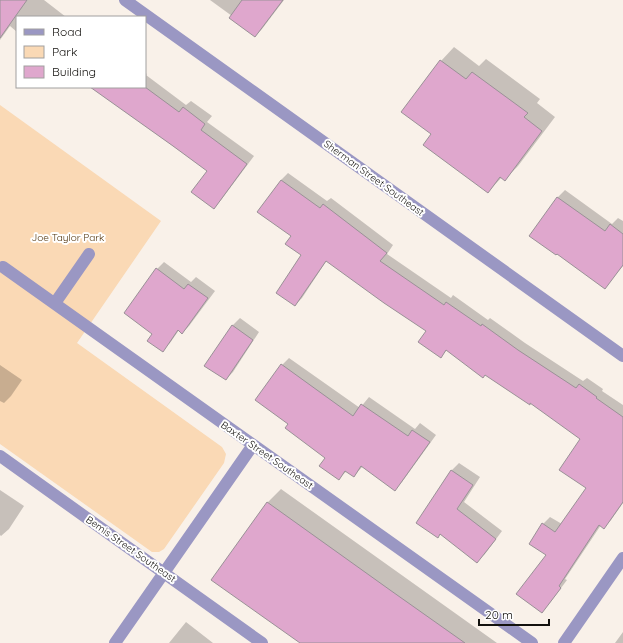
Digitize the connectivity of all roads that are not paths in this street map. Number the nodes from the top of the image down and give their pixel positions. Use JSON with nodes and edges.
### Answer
{"nodes":[{"id":1,"x":125,"y":0,"type":"edge"},
{"id":2,"x":89,"y":254,"type":"dead end"},
{"id":3,"x":3,"y":267,"type":"dead end"},
{"id":4,"x":55,"y":303,"type":"junction"},
{"id":5,"x":623,"y":356,"type":"edge"},
{"id":6,"x":253,"y":445,"type":"junction"},
{"id":7,"x":0,"y":456,"type":"edge"},
{"id":8,"x":623,"y":558,"type":"edge"},
{"id":9,"x":164,"y":573,"type":"junction"},
{"id":10,"x":115,"y":643,"type":"edge"},
{"id":11,"x":262,"y":643,"type":"edge"},
{"id":12,"x":532,"y":643,"type":"edge"},
{"id":13,"x":564,"y":643,"type":"edge"}],
"edges":[{"from":1,"to":5,"type":"street","name":"Sherman Street Southeast"},
{"from":2,"to":4,"type":"street"},
{"from":3,"to":4,"type":"street","name":"Baxter Street Southeast"},
{"from":4,"to":6,"type":"street","name":"Baxter Street Southeast"},
{"from":6,"to":9,"type":"street"},
{"from":6,"to":12,"type":"street","name":"Baxter Street Southeast"},
{"from":7,"to":9,"type":"street","name":"Bemis Street Southeast"},
{"from":8,"to":13,"type":"street"},
{"from":9,"to":10,"type":"street"},
{"from":9,"to":11,"type":"street","name":"Bemis Street Southeast"}]}
